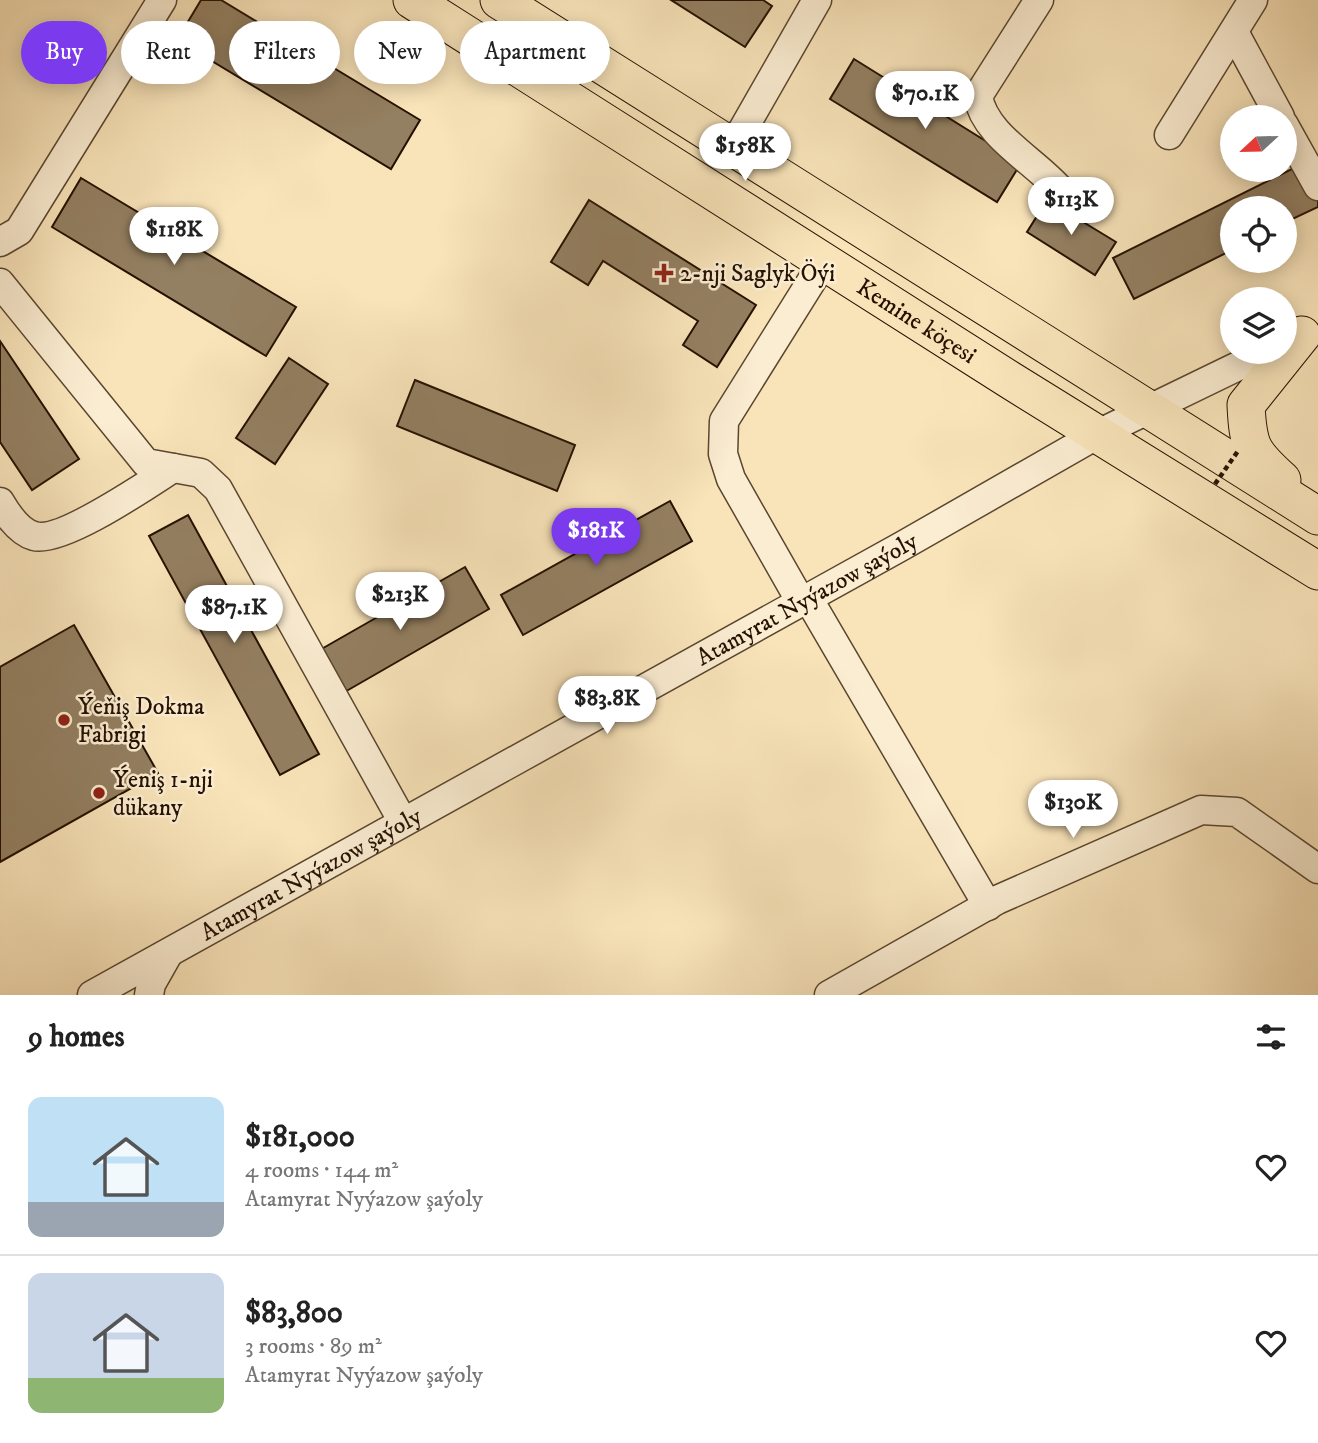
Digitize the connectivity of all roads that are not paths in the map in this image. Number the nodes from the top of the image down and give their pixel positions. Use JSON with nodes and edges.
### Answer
{"nodes":[{"id":1,"x":162,"y":0,"type":"edge"},
{"id":2,"x":412,"y":0,"type":"edge"},
{"id":3,"x":499,"y":0,"type":"edge"},
{"id":4,"x":817,"y":0,"type":"edge"},
{"id":5,"x":1039,"y":0,"type":"edge"},
{"id":6,"x":1253,"y":0,"type":"edge"},
{"id":7,"x":1234,"y":32,"type":"junction"},
{"id":8,"x":1274,"y":105,"type":"edge"},
{"id":9,"x":1169,"y":135,"type":"dead end"},
{"id":10,"x":733,"y":147,"type":"junction"},
{"id":11,"x":1297,"y":148,"type":"edge"},
{"id":12,"x":1318,"y":186,"type":"edge"},
{"id":13,"x":708,"y":188,"type":"junction"},
{"id":14,"x":1060,"y":190,"type":"dead end"},
{"id":15,"x":0,"y":242,"type":"edge"},
{"id":16,"x":824,"y":261,"type":"junction"},
{"id":17,"x":0,"y":283,"type":"edge"},
{"id":18,"x":1301,"y":336,"type":"edge"},
{"id":19,"x":1242,"y":364,"type":"edge"},
{"id":20,"x":1147,"y":409,"type":"junction"},
{"id":21,"x":1098,"y":434,"type":"junction"},
{"id":22,"x":173,"y":468,"type":"junction"},
{"id":23,"x":0,"y":502,"type":"edge"},
{"id":24,"x":1317,"y":516,"type":"edge"},
{"id":25,"x":1318,"y":571,"type":"edge"},
{"id":26,"x":805,"y":600,"type":"junction"},
{"id":27,"x":402,"y":821,"type":"junction"},
{"id":28,"x":1318,"y":869,"type":"edge"},
{"id":29,"x":988,"y":906,"type":"junction"},
{"id":30,"x":169,"y":953,"type":"junction"},
{"id":31,"x":92,"y":995,"type":"edge"},
{"id":32,"x":149,"y":995,"type":"edge"},
{"id":33,"x":829,"y":995,"type":"edge"}],
"edges":[{"from":1,"to":15,"type":"street"},
{"from":2,"to":13,"type":"main road","name":"Kemine köçesi"},
{"from":3,"to":10,"type":"main road","name":"Kemine köçesi"},
{"from":4,"to":10,"type":"street"},
{"from":5,"to":14,"type":"street"},
{"from":6,"to":7,"type":"street"},
{"from":7,"to":8,"type":"street"},
{"from":7,"to":9,"type":"street"},
{"from":10,"to":13,"type":"main road"},
{"from":10,"to":20,"type":"main road","name":"Kemine köçesi"},
{"from":11,"to":12,"type":"street"},
{"from":13,"to":16,"type":"main road","name":"Kemine köçesi"},
{"from":16,"to":21,"type":"main road","name":"Kemine köçesi"},
{"from":16,"to":26,"type":"street"},
{"from":17,"to":22,"type":"street"},
{"from":18,"to":24,"type":"main road"},
{"from":19,"to":20,"type":"street","name":"Atamyrat Nyýazow şaýoly"},
{"from":20,"to":21,"type":"street","name":"Atamyrat Nyýazow şaýoly"},
{"from":20,"to":24,"type":"main road","name":"Kemine köçesi"},
{"from":21,"to":25,"type":"main road","name":"Kemine köçesi"},
{"from":21,"to":26,"type":"street","name":"Atamyrat Nyýazow şaýoly"},
{"from":22,"to":23,"type":"street"},
{"from":22,"to":27,"type":"street"},
{"from":26,"to":27,"type":"street","name":"Atamyrat Nyýazow şaýoly"},
{"from":26,"to":29,"type":"street"},
{"from":27,"to":30,"type":"street","name":"Atamyrat Nyýazow şaýoly"},
{"from":28,"to":29,"type":"street"},
{"from":29,"to":33,"type":"street"},
{"from":30,"to":31,"type":"street","name":"Atamyrat Nyýazow şaýoly"},
{"from":30,"to":32,"type":"street"}]}
